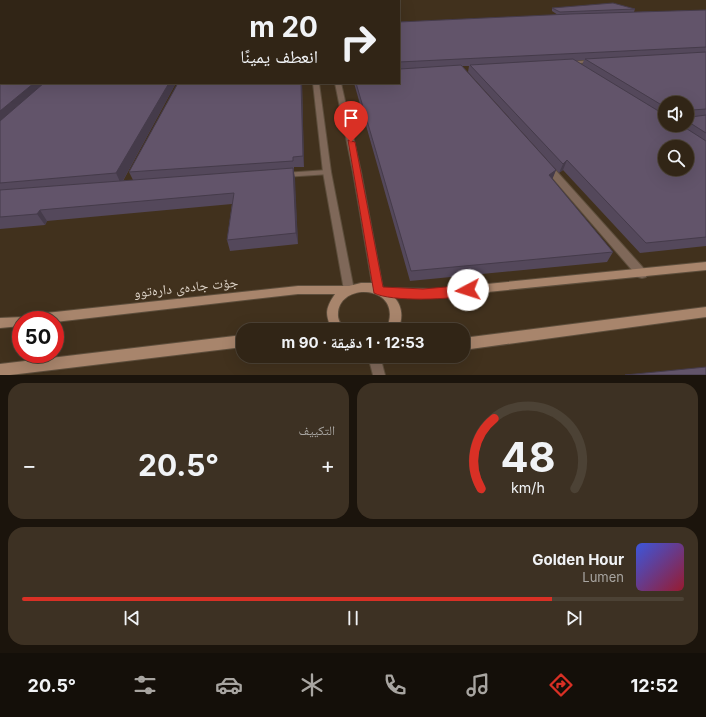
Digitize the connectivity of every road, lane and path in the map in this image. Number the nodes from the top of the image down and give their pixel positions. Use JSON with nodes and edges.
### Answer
{"nodes":[{"id":1,"x":600,"y":61,"type":"edge"},
{"id":2,"x":570,"y":62,"type":"junction"},
{"id":3,"x":562,"y":63,"type":"edge"},
{"id":4,"x":582,"y":70,"type":"edge"},
{"id":5,"x":316,"y":84,"type":"edge"},
{"id":6,"x":338,"y":84,"type":"edge"},
{"id":7,"x":539,"y":157,"type":"edge"},
{"id":8,"x":327,"y":172,"type":"junction"},
{"id":9,"x":273,"y":176,"type":"edge"},
{"id":10,"x":706,"y":266,"type":"edge"},
{"id":11,"x":642,"y":274,"type":"junction"},
{"id":12,"x":348,"y":290,"type":"junction"},
{"id":13,"x":380,"y":291,"type":"junction"},
{"id":14,"x":706,"y":312,"type":"edge"},
{"id":15,"x":64,"y":316,"type":"edge"},
{"id":16,"x":12,"y":322,"type":"edge"},
{"id":17,"x":0,"y":323,"type":"edge"},
{"id":18,"x":334,"y":323,"type":"edge"},
{"id":19,"x":395,"y":323,"type":"edge"},
{"id":20,"x":236,"y":342,"type":"edge"},
{"id":21,"x":470,"y":343,"type":"edge"},
{"id":22,"x":376,"y":363,"type":"edge"},
{"id":23,"x":0,"y":370,"type":"edge"},
{"id":24,"x":25,"y":371,"type":"edge"},
{"id":25,"x":379,"y":375,"type":"edge"}],
"edges":[{"from":1,"to":2,"type":"street"},
{"from":2,"to":3,"type":"street"},
{"from":2,"to":4,"type":"street"},
{"from":5,"to":8,"type":"street"},
{"from":6,"to":13,"type":"street"},
{"from":7,"to":11,"type":"street"},
{"from":8,"to":9,"type":"street"},
{"from":8,"to":12,"type":"street"},
{"from":10,"to":11,"type":"main road","name":"جۆت جادەی دارەتوو"},
{"from":11,"to":13,"type":"main road","name":"جۆت جادەی دارەتوو"},
{"from":12,"to":13,"type":"main road","name":"جۆت جادەی دارەتوو"},
{"from":12,"to":15,"type":"main road","name":"جۆت جادەی دارەتوو"},
{"from":12,"to":18,"type":"main road"},
{"from":13,"to":19,"type":"main road"},
{"from":14,"to":21,"type":"main road"},
{"from":16,"to":17,"type":"main road"},
{"from":20,"to":24,"type":"main road"},
{"from":22,"to":25,"type":"street"},
{"from":23,"to":24,"type":"main road"}]}
